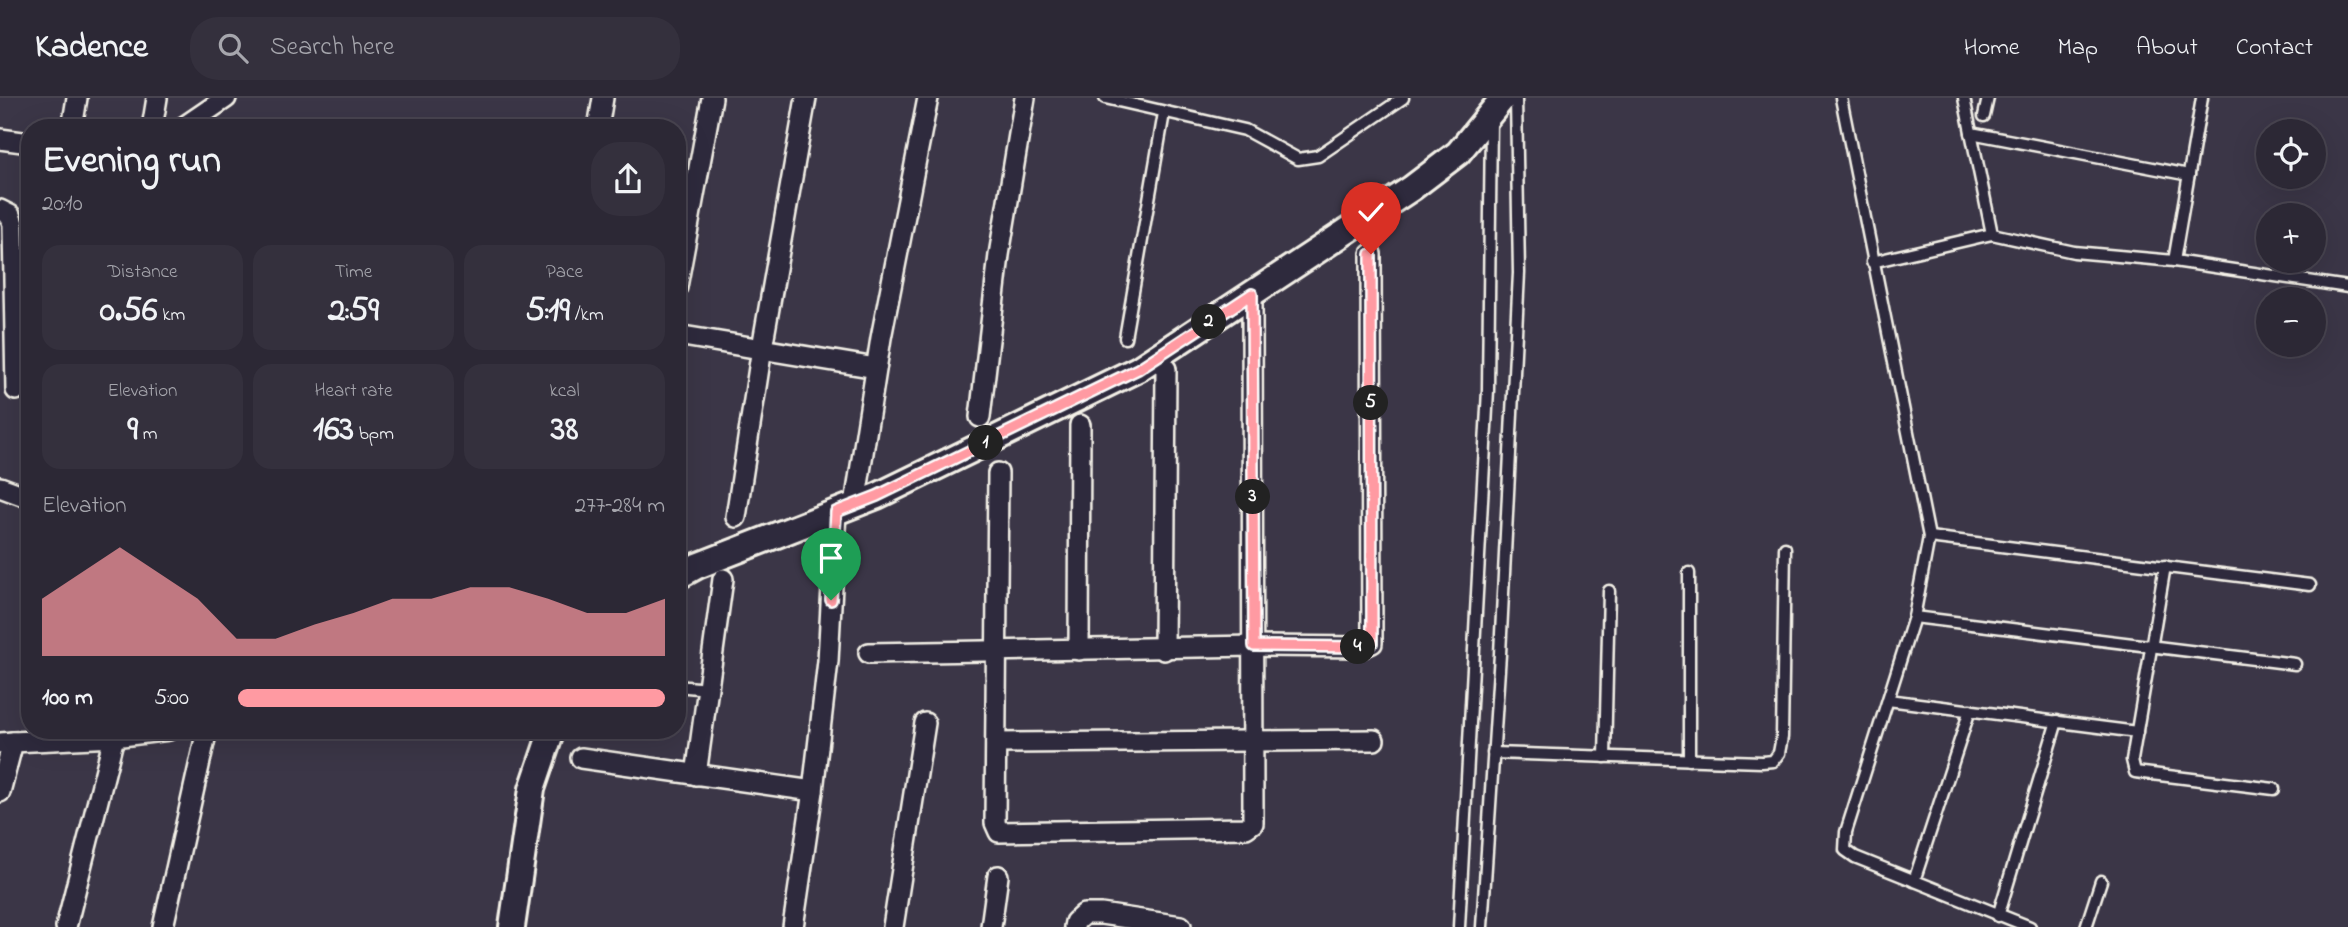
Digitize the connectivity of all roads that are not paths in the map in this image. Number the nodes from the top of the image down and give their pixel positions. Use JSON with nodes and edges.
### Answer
{"nodes":[{"id":1,"x":77,"y":98,"type":"edge"},
{"id":2,"x":157,"y":98,"type":"edge"},
{"id":3,"x":226,"y":98,"type":"edge"},
{"id":4,"x":603,"y":98,"type":"edge"},
{"id":5,"x":712,"y":98,"type":"edge"},
{"id":6,"x":806,"y":98,"type":"edge"},
{"id":7,"x":928,"y":98,"type":"edge"},
{"id":8,"x":1025,"y":98,"type":"edge"},
{"id":9,"x":1105,"y":98,"type":"edge"},
{"id":10,"x":1403,"y":98,"type":"edge"},
{"id":11,"x":1516,"y":98,"type":"edge"},
{"id":12,"x":1841,"y":98,"type":"edge"},
{"id":13,"x":1964,"y":98,"type":"edge"},
{"id":14,"x":1988,"y":98,"type":"edge"},
{"id":15,"x":2202,"y":98,"type":"edge"},
{"id":16,"x":1497,"y":105,"type":"edge"},
{"id":17,"x":1164,"y":113,"type":"junction"},
{"id":18,"x":1984,"y":116,"type":"dead end"},
{"id":19,"x":74,"y":119,"type":"edge"},
{"id":20,"x":154,"y":119,"type":"edge"},
{"id":21,"x":194,"y":119,"type":"edge"},
{"id":22,"x":600,"y":119,"type":"edge"},
{"id":23,"x":1971,"y":133,"type":"junction"},
{"id":24,"x":0,"y":139,"type":"edge"},
{"id":25,"x":21,"y":142,"type":"edge"},
{"id":26,"x":2189,"y":175,"type":"junction"},
{"id":27,"x":0,"y":211,"type":"edge"},
{"id":28,"x":1992,"y":234,"type":"junction"},
{"id":29,"x":686,"y":238,"type":"edge"},
{"id":30,"x":1371,"y":254,"type":"dead end"},
{"id":31,"x":2174,"y":261,"type":"junction"},
{"id":32,"x":1872,"y":262,"type":"junction"},
{"id":33,"x":2348,"y":286,"type":"edge"},
{"id":34,"x":1252,"y":294,"type":"junction"},
{"id":35,"x":686,"y":336,"type":"edge"},
{"id":36,"x":1125,"y":338,"type":"dead end"},
{"id":37,"x":762,"y":348,"type":"junction"},
{"id":38,"x":876,"y":368,"type":"junction"},
{"id":39,"x":1166,"y":369,"type":"dead end"},
{"id":40,"x":16,"y":390,"type":"dead end"},
{"id":41,"x":980,"y":417,"type":"dead end"},
{"id":42,"x":1080,"y":425,"type":"dead end"},
{"id":43,"x":998,"y":473,"type":"dead end"},
{"id":44,"x":0,"y":487,"type":"edge"},
{"id":45,"x":21,"y":495,"type":"edge"},
{"id":46,"x":845,"y":508,"type":"junction"},
{"id":47,"x":736,"y":517,"type":"dead end"},
{"id":48,"x":1929,"y":537,"type":"junction"},
{"id":49,"x":1785,"y":548,"type":"dead end"},
{"id":50,"x":2165,"y":566,"type":"junction"},
{"id":51,"x":686,"y":573,"type":"edge"},
{"id":52,"x":1689,"y":573,"type":"dead end"},
{"id":53,"x":723,"y":579,"type":"dead end"},
{"id":54,"x":2310,"y":585,"type":"dead end"},
{"id":55,"x":1609,"y":591,"type":"dead end"},
{"id":56,"x":1914,"y":617,"type":"junction"},
{"id":57,"x":1254,"y":646,"type":"junction"},
{"id":58,"x":2151,"y":648,"type":"junction"},
{"id":59,"x":1079,"y":650,"type":"junction"},
{"id":60,"x":1164,"y":650,"type":"junction"},
{"id":61,"x":996,"y":651,"type":"junction"},
{"id":62,"x":869,"y":653,"type":"dead end"},
{"id":63,"x":2295,"y":664,"type":"dead end"},
{"id":64,"x":686,"y":687,"type":"edge"},
{"id":65,"x":708,"y":689,"type":"junction"},
{"id":66,"x":1888,"y":700,"type":"junction"},
{"id":67,"x":1970,"y":710,"type":"junction"},
{"id":68,"x":2057,"y":722,"type":"junction"},
{"id":69,"x":925,"y":723,"type":"dead end"},
{"id":70,"x":2137,"y":732,"type":"junction"},
{"id":71,"x":78,"y":739,"type":"edge"},
{"id":72,"x":113,"y":739,"type":"edge"},
{"id":73,"x":206,"y":739,"type":"edge"},
{"id":74,"x":549,"y":739,"type":"edge"},
{"id":75,"x":1374,"y":740,"type":"dead end"},
{"id":76,"x":1255,"y":741,"type":"junction"},
{"id":77,"x":6,"y":743,"type":"edge"},
{"id":78,"x":996,"y":743,"type":"junction"},
{"id":79,"x":1493,"y":754,"type":"junction"},
{"id":80,"x":1605,"y":757,"type":"junction"},
{"id":81,"x":582,"y":758,"type":"dead end"},
{"id":82,"x":1689,"y":760,"type":"junction"},
{"id":83,"x":696,"y":775,"type":"junction"},
{"id":84,"x":2274,"y":789,"type":"dead end"},
{"id":85,"x":814,"y":791,"type":"junction"},
{"id":86,"x":0,"y":792,"type":"edge"},
{"id":87,"x":998,"y":876,"type":"dead end"},
{"id":88,"x":1914,"y":881,"type":"junction"},
{"id":89,"x":2101,"y":881,"type":"dead end"},
{"id":90,"x":1998,"y":916,"type":"junction"},
{"id":91,"x":1181,"y":926,"type":"edge"},
{"id":92,"x":65,"y":927,"type":"edge"},
{"id":93,"x":163,"y":927,"type":"edge"},
{"id":94,"x":512,"y":927,"type":"edge"},
{"id":95,"x":793,"y":927,"type":"edge"},
{"id":96,"x":893,"y":927,"type":"edge"},
{"id":97,"x":990,"y":927,"type":"edge"},
{"id":98,"x":1074,"y":927,"type":"edge"},
{"id":99,"x":1459,"y":927,"type":"edge"},
{"id":100,"x":1482,"y":927,"type":"edge"},
{"id":101,"x":2029,"y":927,"type":"edge"},
{"id":102,"x":2087,"y":927,"type":"edge"}],
"edges":[{"from":1,"to":19,"type":"street"},
{"from":2,"to":20,"type":"street"},
{"from":3,"to":21,"type":"street"},
{"from":4,"to":22,"type":"street"},
{"from":5,"to":29,"type":"street"},
{"from":6,"to":37,"type":"street"},
{"from":7,"to":38,"type":"street"},
{"from":8,"to":41,"type":"street"},
{"from":9,"to":17,"type":"lane"},
{"from":10,"to":17,"type":"lane"},
{"from":11,"to":79,"type":"lane"},
{"from":12,"to":32,"type":"lane"},
{"from":13,"to":23,"type":"lane"},
{"from":14,"to":18,"type":"lane"},
{"from":15,"to":26,"type":"lane"},
{"from":16,"to":34,"type":"street"},
{"from":16,"to":99,"type":"lane"},
{"from":17,"to":36,"type":"lane"},
{"from":23,"to":26,"type":"lane"},
{"from":23,"to":28,"type":"lane"},
{"from":24,"to":25,"type":"street"},
{"from":26,"to":31,"type":"lane"},
{"from":27,"to":40,"type":"street"},
{"from":28,"to":31,"type":"lane"},
{"from":28,"to":32,"type":"lane"},
{"from":30,"to":57,"type":"street"},
{"from":31,"to":33,"type":"lane"},
{"from":32,"to":48,"type":"lane"},
{"from":34,"to":46,"type":"street"},
{"from":34,"to":57,"type":"street"},
{"from":35,"to":37,"type":"street"},
{"from":37,"to":38,"type":"street"},
{"from":37,"to":47,"type":"street"},
{"from":38,"to":46,"type":"street"},
{"from":39,"to":60,"type":"street"},
{"from":42,"to":59,"type":"street"},
{"from":43,"to":61,"type":"street"},
{"from":44,"to":45,"type":"street"},
{"from":46,"to":51,"type":"street"},
{"from":46,"to":85,"type":"street"},
{"from":48,"to":50,"type":"lane"},
{"from":48,"to":56,"type":"lane"},
{"from":49,"to":82,"type":"lane"},
{"from":50,"to":54,"type":"lane"},
{"from":50,"to":58,"type":"lane"},
{"from":52,"to":82,"type":"lane"},
{"from":53,"to":65,"type":"street"},
{"from":55,"to":80,"type":"lane"},
{"from":56,"to":58,"type":"lane"},
{"from":56,"to":66,"type":"lane"},
{"from":57,"to":60,"type":"street"},
{"from":57,"to":76,"type":"street"},
{"from":58,"to":63,"type":"lane"},
{"from":58,"to":70,"type":"lane"},
{"from":59,"to":60,"type":"street"},
{"from":59,"to":61,"type":"street"},
{"from":61,"to":62,"type":"street"},
{"from":61,"to":78,"type":"street"},
{"from":64,"to":65,"type":"lane"},
{"from":65,"to":83,"type":"street"},
{"from":66,"to":67,"type":"lane"},
{"from":66,"to":88,"type":"lane"},
{"from":67,"to":68,"type":"lane"},
{"from":67,"to":88,"type":"lane"},
{"from":68,"to":70,"type":"lane"},
{"from":68,"to":90,"type":"lane"},
{"from":69,"to":96,"type":"street"},
{"from":70,"to":84,"type":"lane"},
{"from":71,"to":77,"type":"street"},
{"from":72,"to":92,"type":"street"},
{"from":73,"to":93,"type":"street"},
{"from":74,"to":94,"type":"street"},
{"from":75,"to":76,"type":"street"},
{"from":76,"to":78,"type":"street"},
{"from":76,"to":78,"type":"street"},
{"from":77,"to":86,"type":"street"},
{"from":79,"to":80,"type":"lane"},
{"from":79,"to":100,"type":"lane"},
{"from":80,"to":82,"type":"lane"},
{"from":81,"to":83,"type":"street"},
{"from":83,"to":85,"type":"street"},
{"from":85,"to":95,"type":"street"},
{"from":87,"to":97,"type":"street"},
{"from":88,"to":90,"type":"lane"},
{"from":89,"to":102,"type":"lane"},
{"from":90,"to":101,"type":"lane"},
{"from":91,"to":98,"type":"street"}]}
